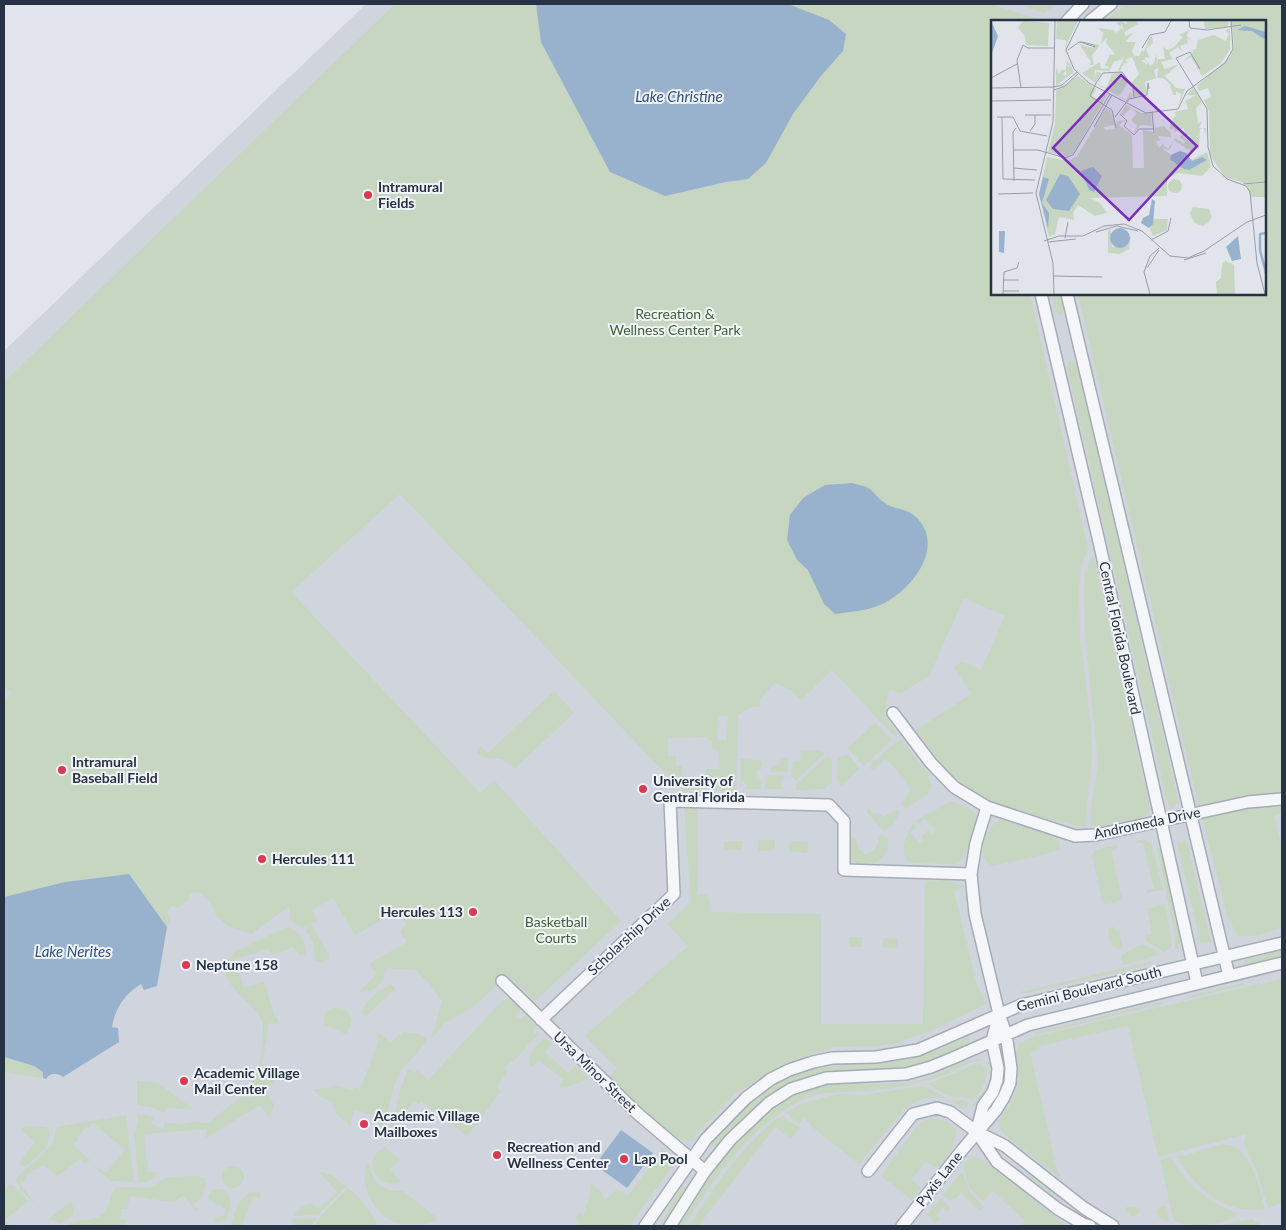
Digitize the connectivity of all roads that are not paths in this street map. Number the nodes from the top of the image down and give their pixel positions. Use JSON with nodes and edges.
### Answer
{"nodes":[{"id":1,"x":1084,"y":4,"type":"edge"},
{"id":2,"x":1111,"y":4,"type":"edge"},
{"id":3,"x":1068,"y":20,"type":"edge"},
{"id":4,"x":1091,"y":20,"type":"edge"},
{"id":5,"x":1041,"y":295,"type":"edge"},
{"id":6,"x":1067,"y":295,"type":"edge"},
{"id":7,"x":893,"y":713,"type":"dead end"},
{"id":8,"x":1282,"y":799,"type":"edge"},
{"id":9,"x":987,"y":807,"type":"junction"},
{"id":10,"x":1191,"y":814,"type":"junction"},
{"id":11,"x":1160,"y":821,"type":"junction"},
{"id":12,"x":970,"y":874,"type":"junction"},
{"id":13,"x":1282,"y":943,"type":"edge"},
{"id":14,"x":1225,"y":956,"type":"junction"},
{"id":15,"x":1192,"y":964,"type":"junction"},
{"id":16,"x":1282,"y":964,"type":"edge"},
{"id":17,"x":1229,"y":976,"type":"junction"},
{"id":18,"x":502,"y":981,"type":"dead end"},
{"id":19,"x":1196,"y":983,"type":"junction"},
{"id":20,"x":999,"y":1014,"type":"junction"},
{"id":21,"x":541,"y":1020,"type":"junction"},
{"id":22,"x":1006,"y":1034,"type":"junction"},
{"id":23,"x":992,"y":1041,"type":"junction"},
{"id":24,"x":977,"y":1132,"type":"junction"},
{"id":25,"x":690,"y":1160,"type":"junction"},
{"id":26,"x":704,"y":1171,"type":"junction"},
{"id":27,"x":868,"y":1171,"type":"dead end"},
{"id":28,"x":645,"y":1226,"type":"edge"},
{"id":29,"x":670,"y":1226,"type":"edge"},
{"id":30,"x":902,"y":1226,"type":"edge"},
{"id":31,"x":1090,"y":1226,"type":"edge"},
{"id":32,"x":1113,"y":1226,"type":"edge"}],
"edges":[{"from":1,"to":3,"type":"street"},
{"from":2,"to":4,"type":"street"},
{"from":5,"to":11,"type":"street","name":"Central Florida Boulevard"},
{"from":6,"to":10,"type":"street","name":"Central Florida Boulevard"},
{"from":7,"to":9,"type":"street","name":"Andromeda Drive"},
{"from":8,"to":10,"type":"street","name":"Andromeda Drive"},
{"from":9,"to":11,"type":"street","name":"Andromeda Drive"},
{"from":9,"to":12,"type":"street"},
{"from":10,"to":11,"type":"street","name":"Andromeda Drive"},
{"from":10,"to":14,"type":"street","name":"Central Florida Boulevard"},
{"from":11,"to":15,"type":"street","name":"Central Florida Boulevard"},
{"from":12,"to":20,"type":"street"},
{"from":12,"to":21,"type":"street","name":"Scholarship Drive"},
{"from":13,"to":14,"type":"street","name":"Gemini Boulevard South"},
{"from":14,"to":15,"type":"street","name":"Gemini Boulevard South"},
{"from":14,"to":17,"type":"street","name":"Central Florida Boulevard"},
{"from":15,"to":19,"type":"street","name":"Central Florida Boulevard"},
{"from":15,"to":20,"type":"street","name":"Gemini Boulevard South"},
{"from":16,"to":17,"type":"street","name":"Gemini Boulevard South"},
{"from":17,"to":19,"type":"street","name":"Gemini Boulevard South"},
{"from":18,"to":21,"type":"street","name":"Ursa Minor Street"},
{"from":19,"to":22,"type":"street","name":"Gemini Boulevard South"},
{"from":20,"to":22,"type":"street","name":"Pyxis Lane"},
{"from":20,"to":23,"type":"street"},
{"from":20,"to":25,"type":"street","name":"Gemini Boulevard South"},
{"from":21,"to":25,"type":"street","name":"Ursa Minor Street"},
{"from":22,"to":23,"type":"street","name":"Gemini Boulevard South"},
{"from":22,"to":24,"type":"street","name":"Pyxis Lane"},
{"from":23,"to":24,"type":"street","name":"Pyxis Lane"},
{"from":23,"to":26,"type":"street","name":"Gemini Boulevard South"},
{"from":24,"to":27,"type":"street"},
{"from":24,"to":30,"type":"street","name":"Pyxis Lane"},
{"from":24,"to":31,"type":"street"},
{"from":24,"to":32,"type":"street"},
{"from":25,"to":26,"type":"street","name":"Ursa Minor Street"},
{"from":25,"to":28,"type":"street","name":"Gemini Boulevard South"},
{"from":26,"to":29,"type":"street","name":"Gemini Boulevard South"}]}
